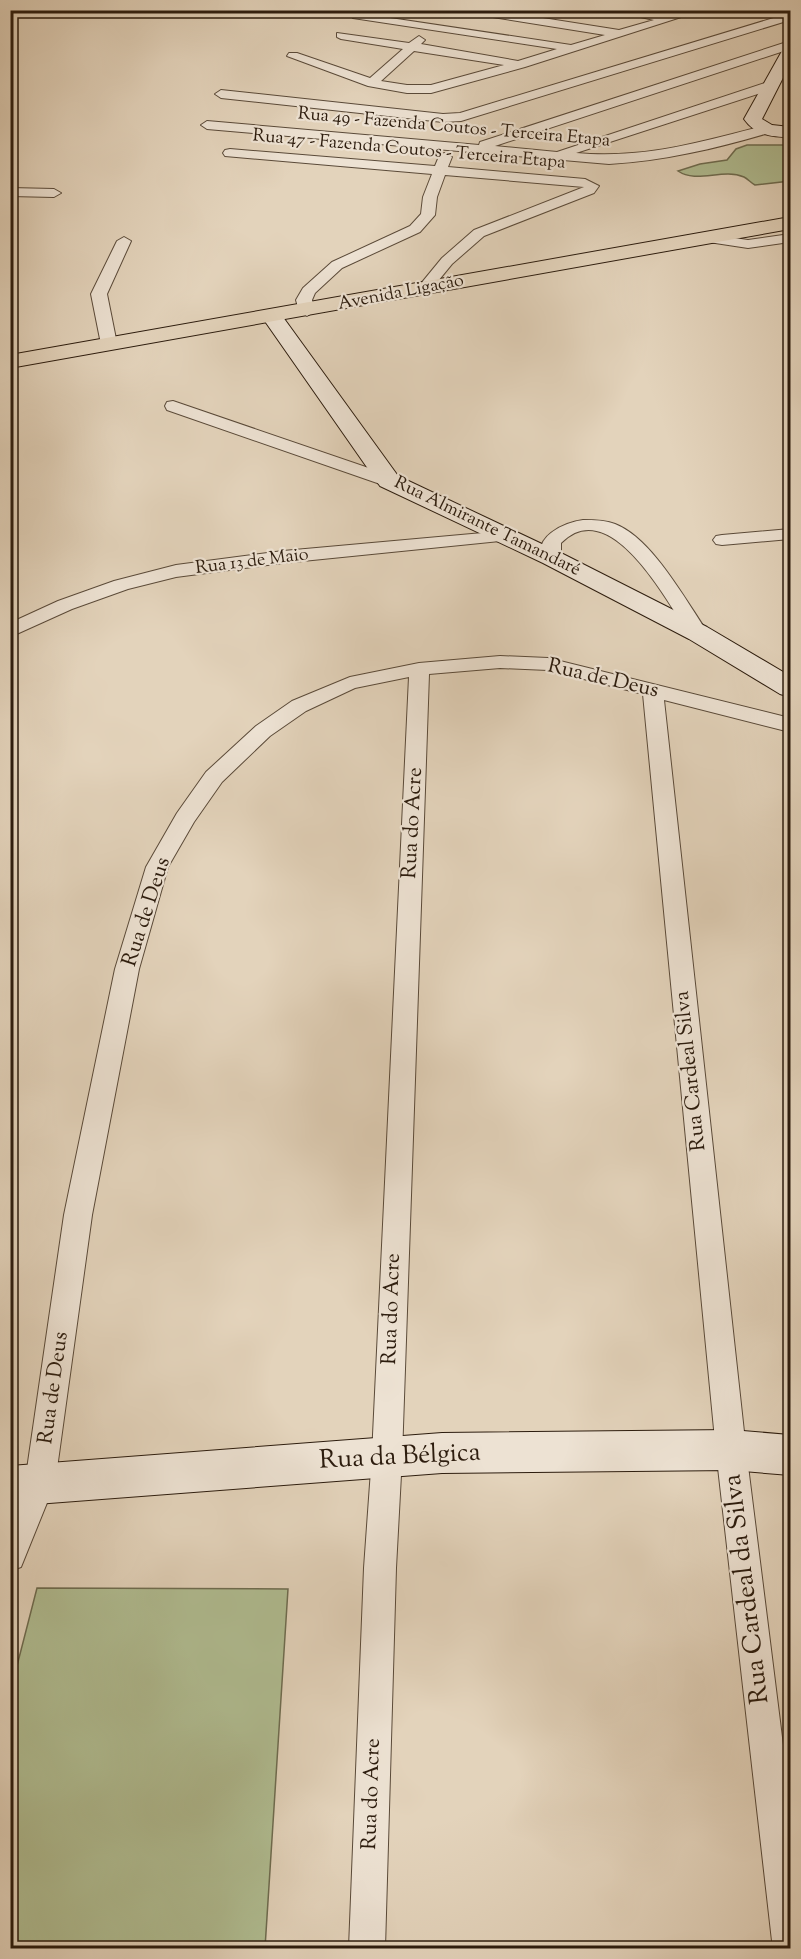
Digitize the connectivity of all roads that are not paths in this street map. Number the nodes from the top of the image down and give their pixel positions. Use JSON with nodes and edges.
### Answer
{"nodes":[{"id":1,"x":467,"y":10,"type":"edge"},
{"id":2,"x":615,"y":10,"type":"edge"},
{"id":3,"x":698,"y":10,"type":"edge"},
{"id":4,"x":357,"y":16,"type":"dead end"},
{"id":5,"x":450,"y":16,"type":"dead end"},
{"id":6,"x":790,"y":16,"type":"edge"},
{"id":7,"x":670,"y":19,"type":"junction"},
{"id":8,"x":436,"y":28,"type":"junction"},
{"id":9,"x":621,"y":34,"type":"junction"},
{"id":10,"x":341,"y":35,"type":"dead end"},
{"id":11,"x":790,"y":45,"type":"edge"},
{"id":12,"x":411,"y":47,"type":"junction"},
{"id":13,"x":574,"y":48,"type":"junction"},
{"id":14,"x":790,"y":51,"type":"edge"},
{"id":15,"x":293,"y":56,"type":"dead end"},
{"id":16,"x":522,"y":64,"type":"junction"},
{"id":17,"x":603,"y":74,"type":"junction"},
{"id":18,"x":372,"y":83,"type":"junction"},
{"id":19,"x":769,"y":86,"type":"junction"},
{"id":20,"x":647,"y":93,"type":"junction"},
{"id":21,"x":221,"y":94,"type":"dead end"},
{"id":22,"x":693,"y":111,"type":"junction"},
{"id":23,"x":458,"y":117,"type":"junction"},
{"id":24,"x":207,"y":125,"type":"dead end"},
{"id":25,"x":767,"y":129,"type":"junction"},
{"id":26,"x":790,"y":132,"type":"edge"},
{"id":27,"x":451,"y":145,"type":"junction"},
{"id":28,"x":476,"y":147,"type":"junction"},
{"id":29,"x":230,"y":153,"type":"dead end"},
{"id":30,"x":555,"y":155,"type":"junction"},
{"id":31,"x":439,"y":172,"type":"junction"},
{"id":32,"x":10,"y":192,"type":"edge"},
{"id":33,"x":54,"y":193,"type":"dead end"},
{"id":34,"x":790,"y":223,"type":"edge"},
{"id":35,"x":707,"y":238,"type":"junction"},
{"id":36,"x":790,"y":238,"type":"edge"},
{"id":37,"x":124,"y":241,"type":"dead end"},
{"id":38,"x":424,"y":289,"type":"junction"},
{"id":39,"x":307,"y":311,"type":"junction"},
{"id":40,"x":273,"y":316,"type":"junction"},
{"id":41,"x":109,"y":344,"type":"junction"},
{"id":42,"x":14,"y":362,"type":"edge"},
{"id":43,"x":173,"y":406,"type":"dead end"},
{"id":44,"x":389,"y":481,"type":"junction"},
{"id":45,"x":790,"y":534,"type":"edge"},
{"id":46,"x":505,"y":536,"type":"junction"},
{"id":47,"x":722,"y":540,"type":"dead end"},
{"id":48,"x":552,"y":558,"type":"junction"},
{"id":49,"x":10,"y":631,"type":"edge"},
{"id":50,"x":698,"y":633,"type":"junction"},
{"id":51,"x":419,"y":669,"type":"junction"},
{"id":52,"x":790,"y":688,"type":"edge"},
{"id":53,"x":653,"y":692,"type":"junction"},
{"id":54,"x":790,"y":725,"type":"edge"},
{"id":55,"x":730,"y":1450,"type":"junction"},
{"id":56,"x":790,"y":1455,"type":"edge"},
{"id":57,"x":387,"y":1456,"type":"junction"},
{"id":58,"x":25,"y":1485,"type":"edge"},
{"id":59,"x":10,"y":1556,"type":"edge"},
{"id":60,"x":790,"y":1941,"type":"edge"},
{"id":61,"x":367,"y":1948,"type":"edge"}],
"edges":[{"from":1,"to":9,"type":"street"},
{"from":2,"to":7,"type":"street"},
{"from":3,"to":7,"type":"street"},
{"from":4,"to":8,"type":"street"},
{"from":5,"to":8,"type":"street"},
{"from":6,"to":17,"type":"street"},
{"from":7,"to":9,"type":"street"},
{"from":8,"to":12,"type":"street"},
{"from":8,"to":13,"type":"street"},
{"from":9,"to":13,"type":"street"},
{"from":10,"to":12,"type":"street"},
{"from":11,"to":20,"type":"street"},
{"from":12,"to":16,"type":"street"},
{"from":12,"to":18,"type":"street"},
{"from":13,"to":16,"type":"street"},
{"from":14,"to":19,"type":"main road"},
{"from":15,"to":18,"type":"street"},
{"from":16,"to":18,"type":"street"},
{"from":17,"to":20,"type":"street"},
{"from":17,"to":23,"type":"street"},
{"from":19,"to":22,"type":"street"},
{"from":19,"to":25,"type":"main road"},
{"from":20,"to":22,"type":"street"},
{"from":20,"to":28,"type":"street"},
{"from":21,"to":23,"type":"street"},
{"from":22,"to":30,"type":"street"},
{"from":23,"to":27,"type":"street"},
{"from":24,"to":27,"type":"street","name":"Rua 49 - Fazenda Coutos - Terceira Etapa"},
{"from":25,"to":26,"type":"main road"},
{"from":25,"to":30,"type":"street","name":"Rua 49 - Fazenda Coutos - Terceira Etapa"},
{"from":27,"to":28,"type":"street","name":"Rua 49 - Fazenda Coutos - Terceira Etapa"},
{"from":27,"to":31,"type":"street"},
{"from":28,"to":30,"type":"street","name":"Rua 49 - Fazenda Coutos - Terceira Etapa"},
{"from":29,"to":31,"type":"street","name":"Rua 47 - Fazenda Coutos - Terceira Etapa"},
{"from":31,"to":38,"type":"street","name":"Rua 47 - Fazenda Coutos - Terceira Etapa"},
{"from":31,"to":39,"type":"street"},
{"from":32,"to":33,"type":"street"},
{"from":34,"to":35,"type":"main road","name":"Avenida Ligação"},
{"from":35,"to":36,"type":"street"},
{"from":35,"to":38,"type":"main road","name":"Avenida Ligação"},
{"from":37,"to":41,"type":"street"},
{"from":38,"to":39,"type":"main road","name":"Avenida Ligação"},
{"from":39,"to":40,"type":"main road","name":"Avenida Ligação"},
{"from":40,"to":41,"type":"main road","name":"Avenida Ligação"},
{"from":40,"to":44,"type":"main road","name":"Rua Almirante Tamandaré"},
{"from":41,"to":42,"type":"main road","name":"Avenida Ligação"},
{"from":43,"to":44,"type":"street"},
{"from":44,"to":46,"type":"main road","name":"Rua Almirante Tamandaré"},
{"from":45,"to":47,"type":"street"},
{"from":46,"to":48,"type":"main road","name":"Rua Almirante Tamandaré"},
{"from":46,"to":49,"type":"street","name":"Rua 13 de Maio"},
{"from":48,"to":50,"type":"main road","name":"Rua Almirante Tamandaré"},
{"from":48,"to":50,"type":"street","name":"Rua Almirante Tamandaré"},
{"from":50,"to":52,"type":"main road","name":"Rua Almirante Tamandaré"},
{"from":51,"to":53,"type":"street","name":"Rua de Deus"},
{"from":51,"to":57,"type":"street","name":"Rua do Acre"},
{"from":51,"to":58,"type":"street","name":"Rua de Deus"},
{"from":53,"to":54,"type":"street","name":"Rua de Deus"},
{"from":53,"to":55,"type":"street","name":"Rua Cardeal Silva"},
{"from":55,"to":56,"type":"main road","name":"Rua da Bélgica"},
{"from":55,"to":57,"type":"main road","name":"Rua da Bélgica"},
{"from":55,"to":60,"type":"street","name":"Rua Cardeal da Silva"},
{"from":57,"to":58,"type":"main road","name":"Rua da Bélgica"},
{"from":57,"to":61,"type":"street","name":"Rua do Acre"},
{"from":58,"to":59,"type":"street","name":"Rua de Deus"}]}
